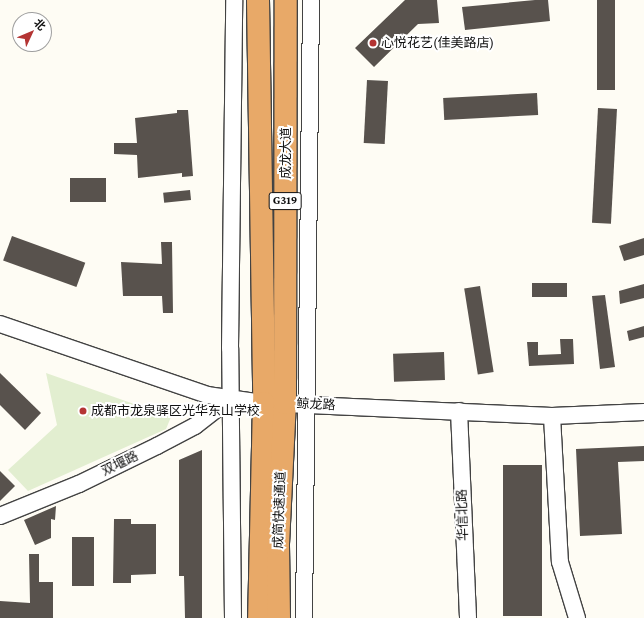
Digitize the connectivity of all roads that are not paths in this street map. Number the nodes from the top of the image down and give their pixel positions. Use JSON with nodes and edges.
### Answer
{"nodes":[{"id":1,"x":234,"y":0,"type":"edge"},
{"id":2,"x":258,"y":0,"type":"edge"},
{"id":3,"x":286,"y":0,"type":"edge"},
{"id":4,"x":312,"y":0,"type":"edge"},
{"id":5,"x":0,"y":324,"type":"edge"},
{"id":6,"x":231,"y":398,"type":"junction"},
{"id":7,"x":264,"y":403,"type":"junction"},
{"id":8,"x":285,"y":403,"type":"junction"},
{"id":9,"x":307,"y":405,"type":"junction"},
{"id":10,"x":459,"y":411,"type":"junction"},
{"id":11,"x":644,"y":412,"type":"edge"},
{"id":12,"x":552,"y":416,"type":"junction"},
{"id":13,"x":0,"y":516,"type":"edge"},
{"id":14,"x":233,"y":618,"type":"edge"},
{"id":15,"x":260,"y":618,"type":"edge"},
{"id":16,"x":280,"y":618,"type":"edge"},
{"id":17,"x":304,"y":618,"type":"edge"},
{"id":18,"x":468,"y":618,"type":"edge"},
{"id":19,"x":577,"y":618,"type":"edge"}],
"edges":[{"from":1,"to":6,"type":"street"},
{"from":2,"to":7,"type":"highway","name":"成龙大道","number":"G319"},
{"from":3,"to":8,"type":"highway","name":"成龙大道","number":"G319"},
{"from":4,"to":9,"type":"street"},
{"from":5,"to":6,"type":"street","name":"鲸龙路"},
{"from":6,"to":7,"type":"street","name":"鲸龙路"},
{"from":6,"to":13,"type":"street","name":"双堰路"},
{"from":6,"to":14,"type":"street"},
{"from":7,"to":8,"type":"street","name":"鲸龙路"},
{"from":7,"to":15,"type":"highway","name":"成简快速通道","number":"G319"},
{"from":8,"to":9,"type":"street","name":"鲸龙路"},
{"from":8,"to":16,"type":"highway","name":"成简快速通道","number":"G319"},
{"from":9,"to":10,"type":"street","name":"鲸龙路"},
{"from":9,"to":17,"type":"street"},
{"from":10,"to":12,"type":"street","name":"鲸龙路"},
{"from":10,"to":18,"type":"street","name":"华信北路"},
{"from":11,"to":12,"type":"street","name":"鲸龙路"},
{"from":12,"to":19,"type":"street"}]}
